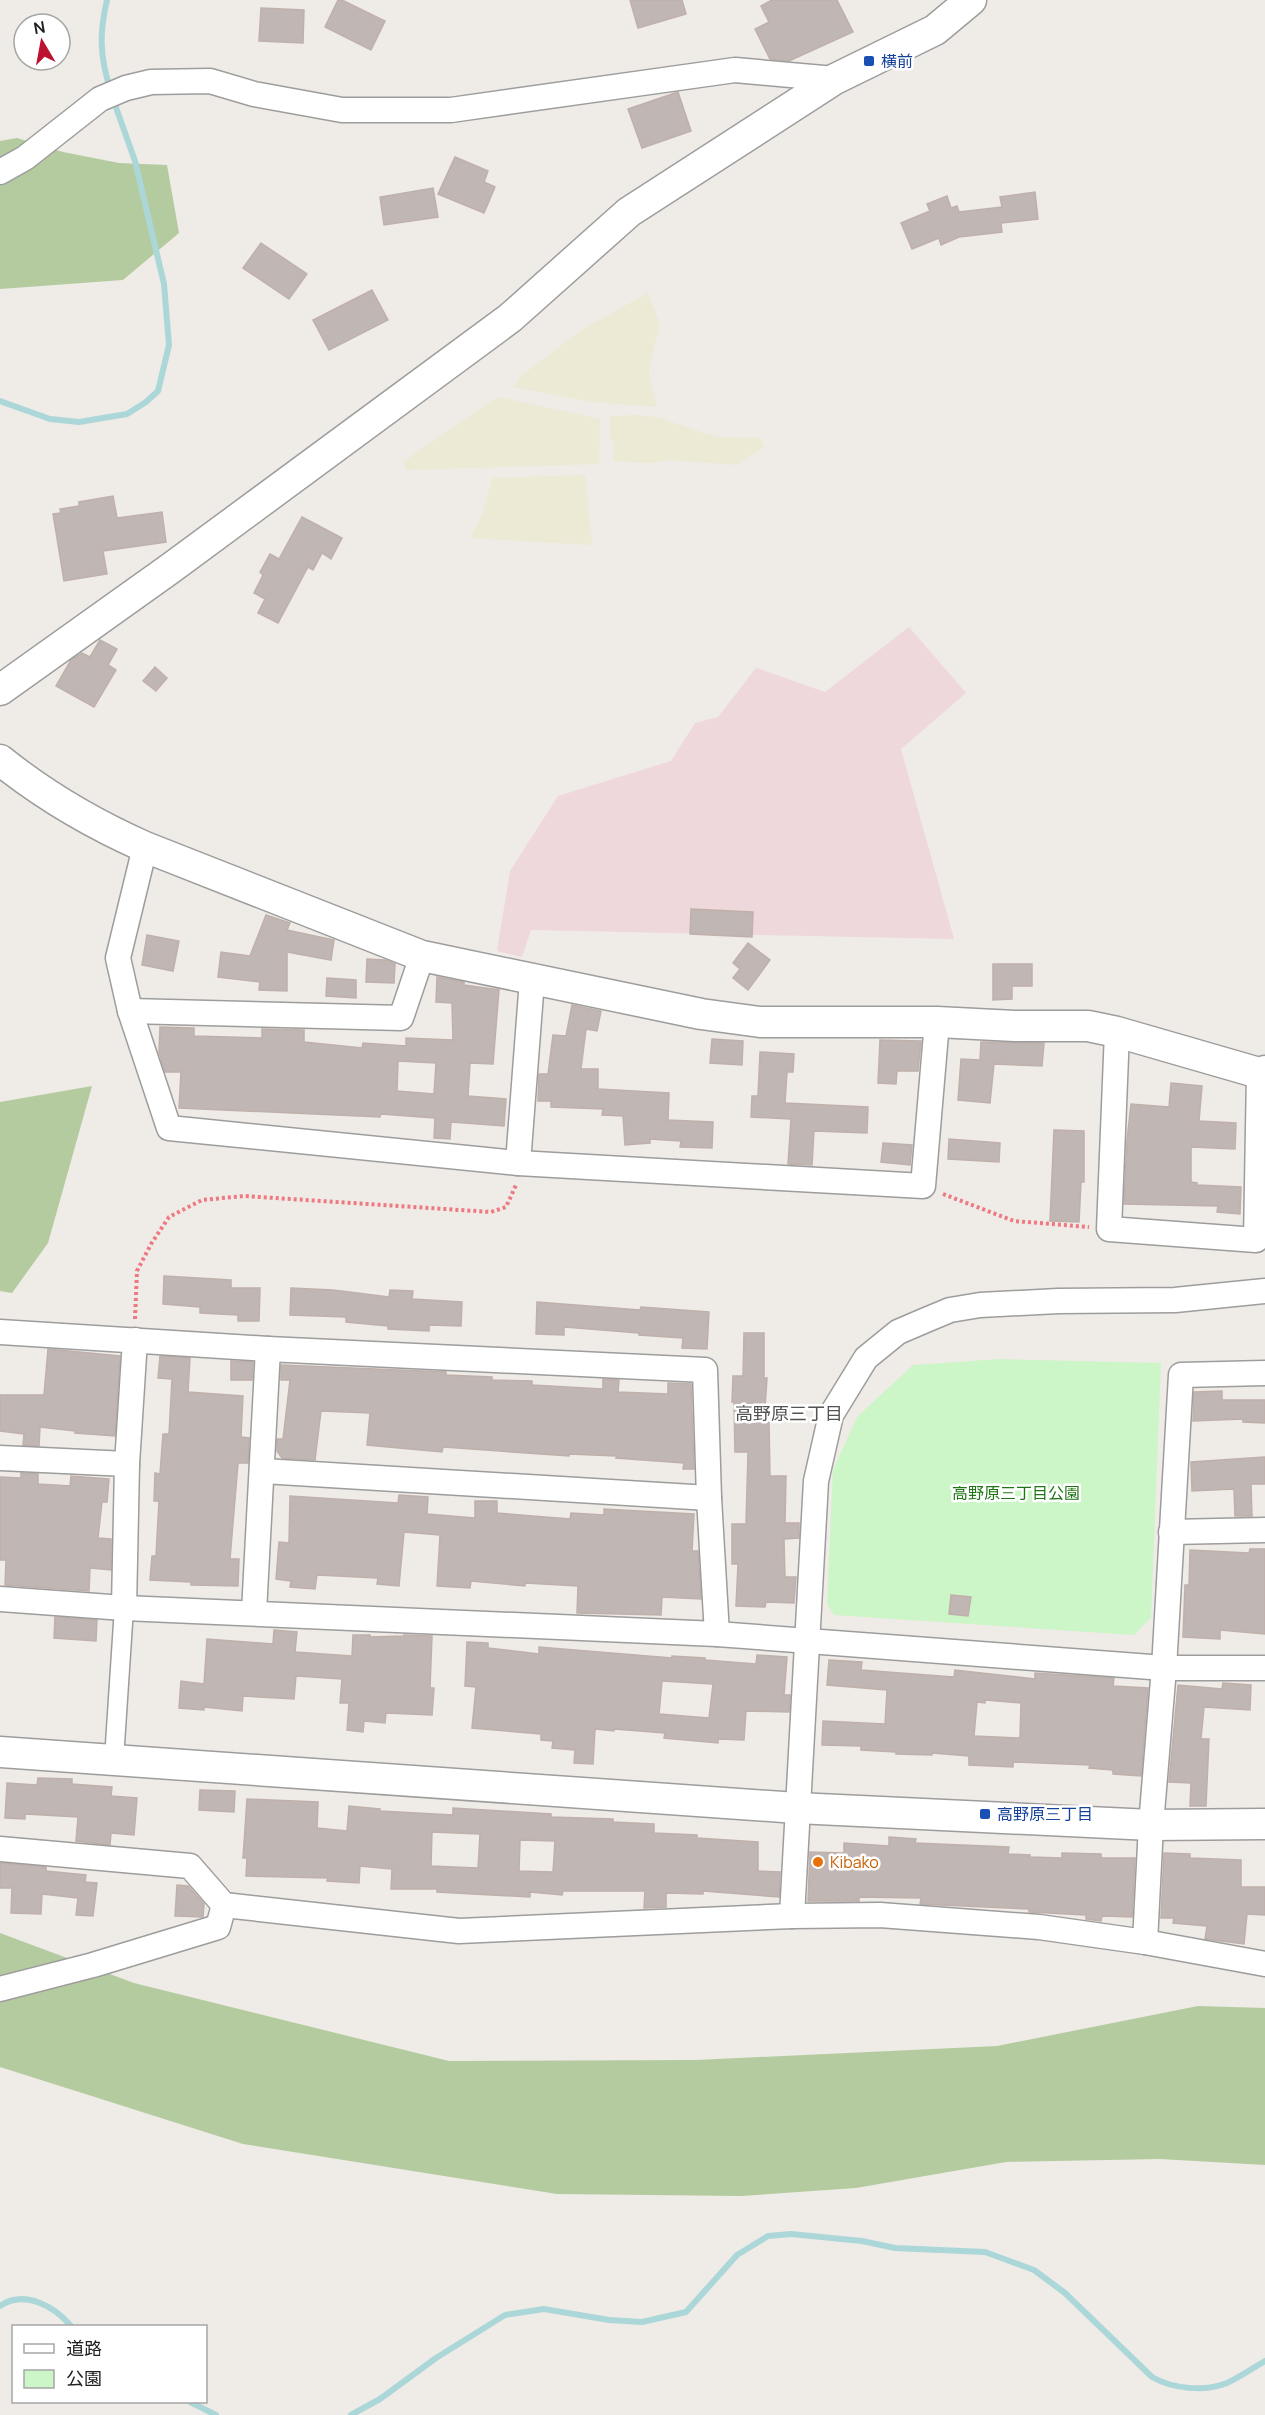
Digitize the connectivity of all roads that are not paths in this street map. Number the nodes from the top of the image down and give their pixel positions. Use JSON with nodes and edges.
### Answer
{"nodes":[{"id":1,"x":971,"y":0,"type":"edge"},
{"id":2,"x":835,"y":79,"type":"junction"},
{"id":3,"x":0,"y":172,"type":"edge"},
{"id":4,"x":0,"y":690,"type":"edge"},
{"id":5,"x":0,"y":760,"type":"edge"},
{"id":6,"x":145,"y":847,"type":"junction"},
{"id":7,"x":422,"y":956,"type":"junction"},
{"id":8,"x":532,"y":980,"type":"junction"},
{"id":9,"x":130,"y":1011,"type":"junction"},
{"id":10,"x":937,"y":1022,"type":"junction"},
{"id":11,"x":1117,"y":1032,"type":"junction"},
{"id":12,"x":1262,"y":1072,"type":"edge"},
{"id":13,"x":519,"y":1163,"type":"junction"},
{"id":14,"x":1265,"y":1291,"type":"edge"},
{"id":15,"x":0,"y":1332,"type":"edge"},
{"id":16,"x":135,"y":1340,"type":"junction"},
{"id":17,"x":268,"y":1349,"type":"junction"},
{"id":18,"x":1265,"y":1373,"type":"edge"},
{"id":19,"x":0,"y":1458,"type":"edge"},
{"id":20,"x":127,"y":1464,"type":"junction"},
{"id":21,"x":263,"y":1471,"type":"junction"},
{"id":22,"x":709,"y":1498,"type":"junction"},
{"id":23,"x":1265,"y":1530,"type":"edge"},
{"id":24,"x":1171,"y":1532,"type":"junction"},
{"id":25,"x":0,"y":1599,"type":"edge"},
{"id":26,"x":124,"y":1608,"type":"junction"},
{"id":27,"x":255,"y":1612,"type":"junction"},
{"id":28,"x":717,"y":1634,"type":"junction"},
{"id":29,"x":806,"y":1640,"type":"junction"},
{"id":30,"x":1164,"y":1668,"type":"junction"},
{"id":31,"x":1265,"y":1668,"type":"edge"},
{"id":32,"x":0,"y":1752,"type":"edge"},
{"id":33,"x":114,"y":1759,"type":"junction"},
{"id":34,"x":797,"y":1808,"type":"junction"},
{"id":35,"x":1151,"y":1824,"type":"junction"},
{"id":36,"x":1265,"y":1824,"type":"edge"},
{"id":37,"x":0,"y":1849,"type":"edge"},
{"id":38,"x":224,"y":1905,"type":"junction"},
{"id":39,"x":792,"y":1916,"type":"junction"},
{"id":40,"x":1145,"y":1942,"type":"junction"},
{"id":41,"x":1265,"y":1964,"type":"edge"},
{"id":42,"x":0,"y":1989,"type":"edge"}],
"edges":[{"from":1,"to":2,"type":"street"},
{"from":2,"to":3,"type":"street"},
{"from":2,"to":4,"type":"street"},
{"from":5,"to":6,"type":"street"},
{"from":6,"to":7,"type":"street"},
{"from":6,"to":9,"type":"street"},
{"from":7,"to":8,"type":"street"},
{"from":7,"to":9,"type":"street"},
{"from":8,"to":10,"type":"street"},
{"from":8,"to":13,"type":"street"},
{"from":9,"to":13,"type":"street"},
{"from":10,"to":11,"type":"street"},
{"from":10,"to":13,"type":"street"},
{"from":11,"to":12,"type":"street"},
{"from":11,"to":12,"type":"street"},
{"from":14,"to":29,"type":"street"},
{"from":15,"to":16,"type":"street"},
{"from":16,"to":17,"type":"street"},
{"from":16,"to":20,"type":"street"},
{"from":17,"to":21,"type":"street"},
{"from":17,"to":22,"type":"street"},
{"from":18,"to":24,"type":"street"},
{"from":19,"to":20,"type":"street"},
{"from":20,"to":26,"type":"street"},
{"from":21,"to":22,"type":"street"},
{"from":21,"to":27,"type":"street"},
{"from":22,"to":28,"type":"street"},
{"from":23,"to":24,"type":"street"},
{"from":24,"to":30,"type":"street"},
{"from":25,"to":26,"type":"street"},
{"from":26,"to":27,"type":"street"},
{"from":26,"to":33,"type":"street"},
{"from":27,"to":28,"type":"street"},
{"from":28,"to":29,"type":"street"},
{"from":29,"to":30,"type":"street"},
{"from":29,"to":34,"type":"street"},
{"from":30,"to":31,"type":"street"},
{"from":30,"to":35,"type":"street"},
{"from":32,"to":33,"type":"street"},
{"from":33,"to":34,"type":"street"},
{"from":34,"to":35,"type":"street"},
{"from":34,"to":39,"type":"street"},
{"from":35,"to":36,"type":"street"},
{"from":35,"to":40,"type":"street"},
{"from":37,"to":38,"type":"street"},
{"from":38,"to":39,"type":"street"},
{"from":38,"to":42,"type":"street"},
{"from":39,"to":40,"type":"street"},
{"from":40,"to":41,"type":"street"}]}
